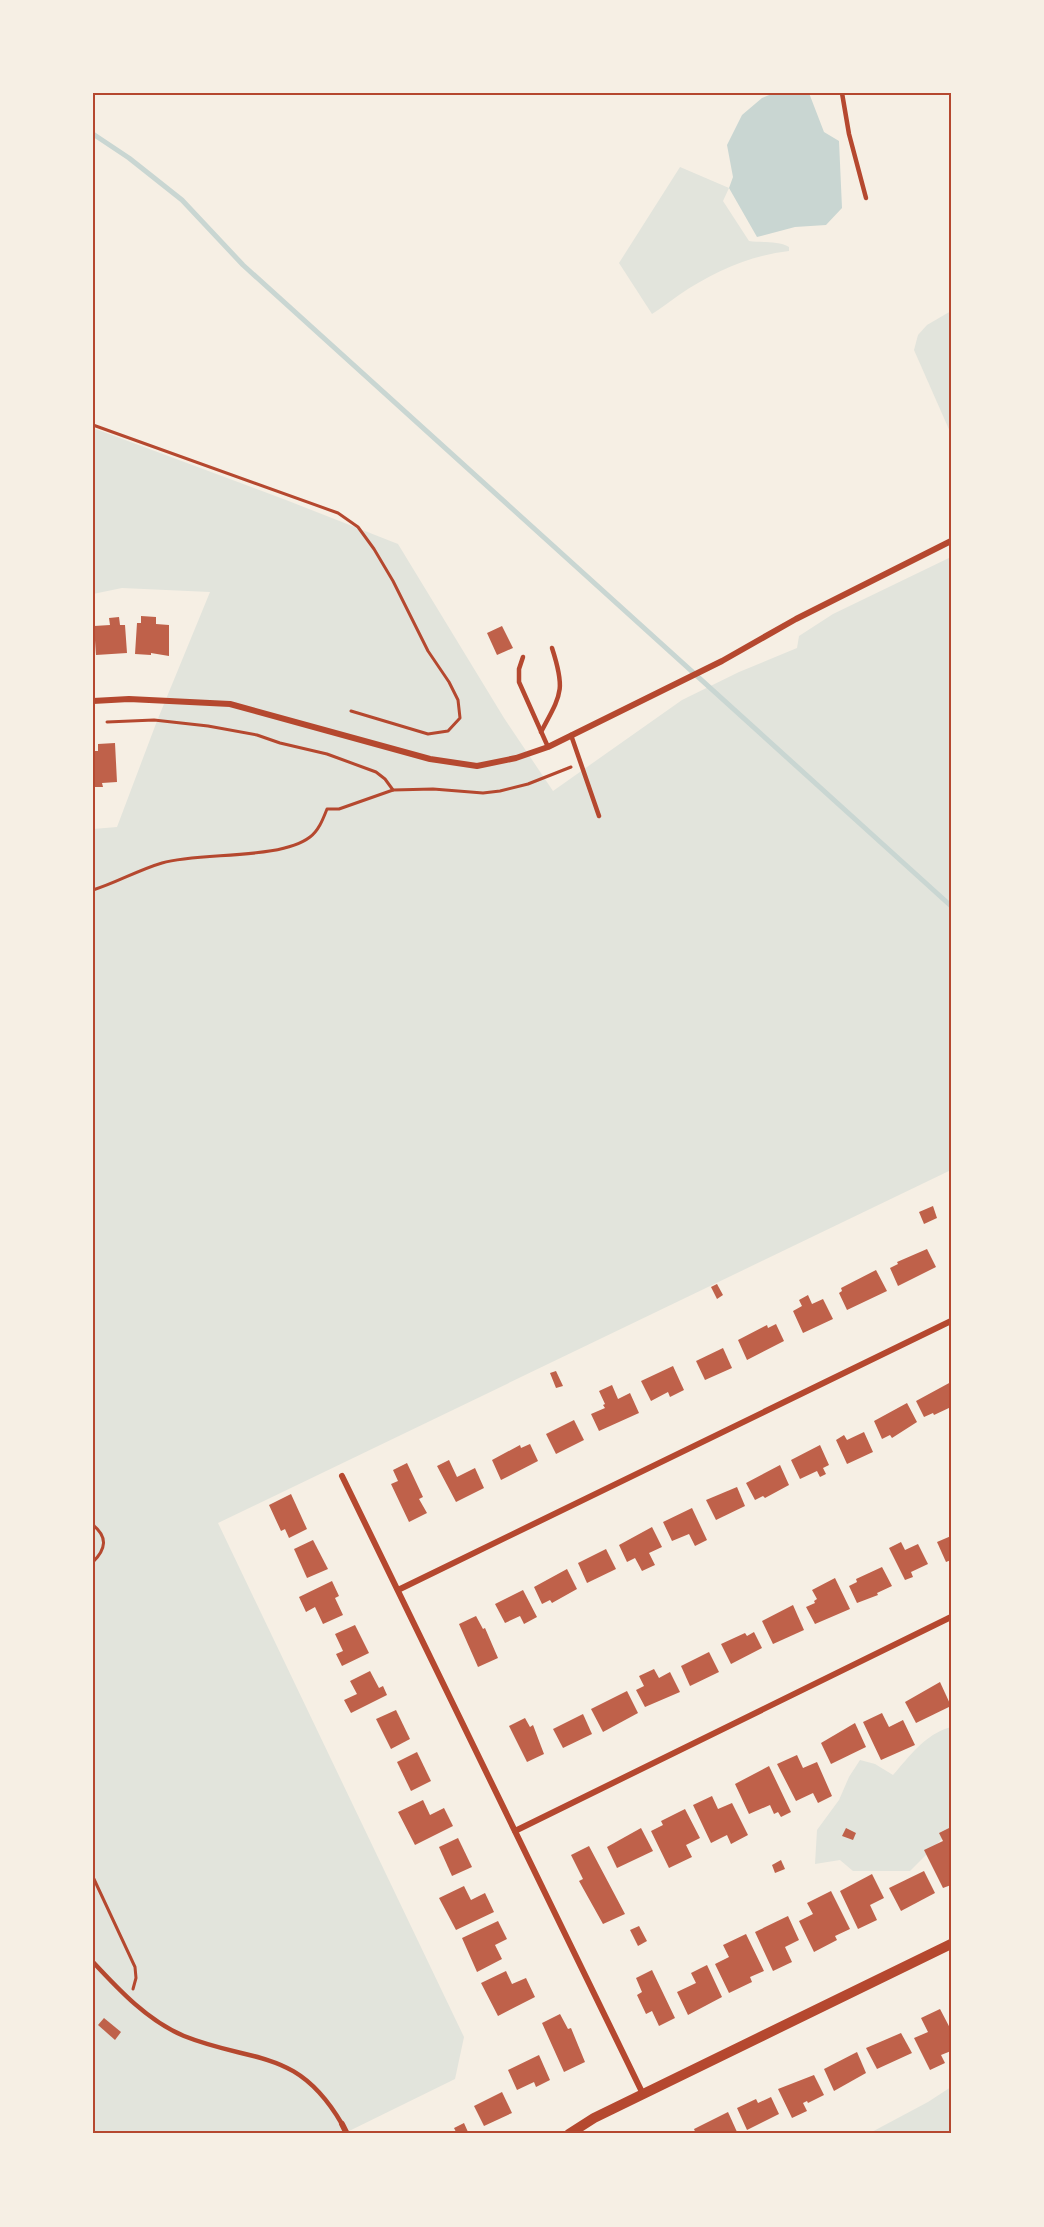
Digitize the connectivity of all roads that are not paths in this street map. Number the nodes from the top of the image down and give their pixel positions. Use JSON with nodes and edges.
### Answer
{"nodes":[{"id":1,"x":842,"y":93,"type":"edge"},
{"id":2,"x":866,"y":198,"type":"dead end"},
{"id":3,"x":951,"y":541,"type":"edge"},
{"id":4,"x":552,"y":648,"type":"dead end"},
{"id":5,"x":523,"y":657,"type":"dead end"},
{"id":6,"x":93,"y":701,"type":"edge"},
{"id":7,"x":541,"y":732,"type":"junction"},
{"id":8,"x":571,"y":735,"type":"junction"},
{"id":9,"x":548,"y":747,"type":"junction"},
{"id":10,"x":599,"y":816,"type":"dead end"},
{"id":11,"x":951,"y":1321,"type":"edge"},
{"id":12,"x":342,"y":1476,"type":"dead end"},
{"id":13,"x":398,"y":1590,"type":"junction"},
{"id":14,"x":951,"y":1617,"type":"edge"},
{"id":15,"x":515,"y":1831,"type":"junction"},
{"id":16,"x":951,"y":1944,"type":"edge"},
{"id":17,"x":93,"y":1962,"type":"edge"},
{"id":18,"x":643,"y":2094,"type":"junction"},
{"id":19,"x":342,"y":2124,"type":"joint"},
{"id":20,"x":347,"y":2134,"type":"edge"},
{"id":21,"x":569,"y":2134,"type":"edge"}],
"edges":[{"from":1,"to":2,"type":"lane"},
{"from":3,"to":8,"type":"street"},
{"from":4,"to":7,"type":"lane"},
{"from":5,"to":7,"type":"lane"},
{"from":6,"to":9,"type":"street"},
{"from":7,"to":9,"type":"lane"},
{"from":8,"to":9,"type":"street"},
{"from":8,"to":10,"type":"lane"},
{"from":11,"to":13,"type":"street"},
{"from":12,"to":13,"type":"street"},
{"from":13,"to":15,"type":"street"},
{"from":14,"to":15,"type":"street"},
{"from":15,"to":18,"type":"street"},
{"from":16,"to":18,"type":"street"},
{"from":17,"to":19,"type":"lane"},
{"from":18,"to":21,"type":"street"},
{"from":19,"to":20,"type":"street"}]}
